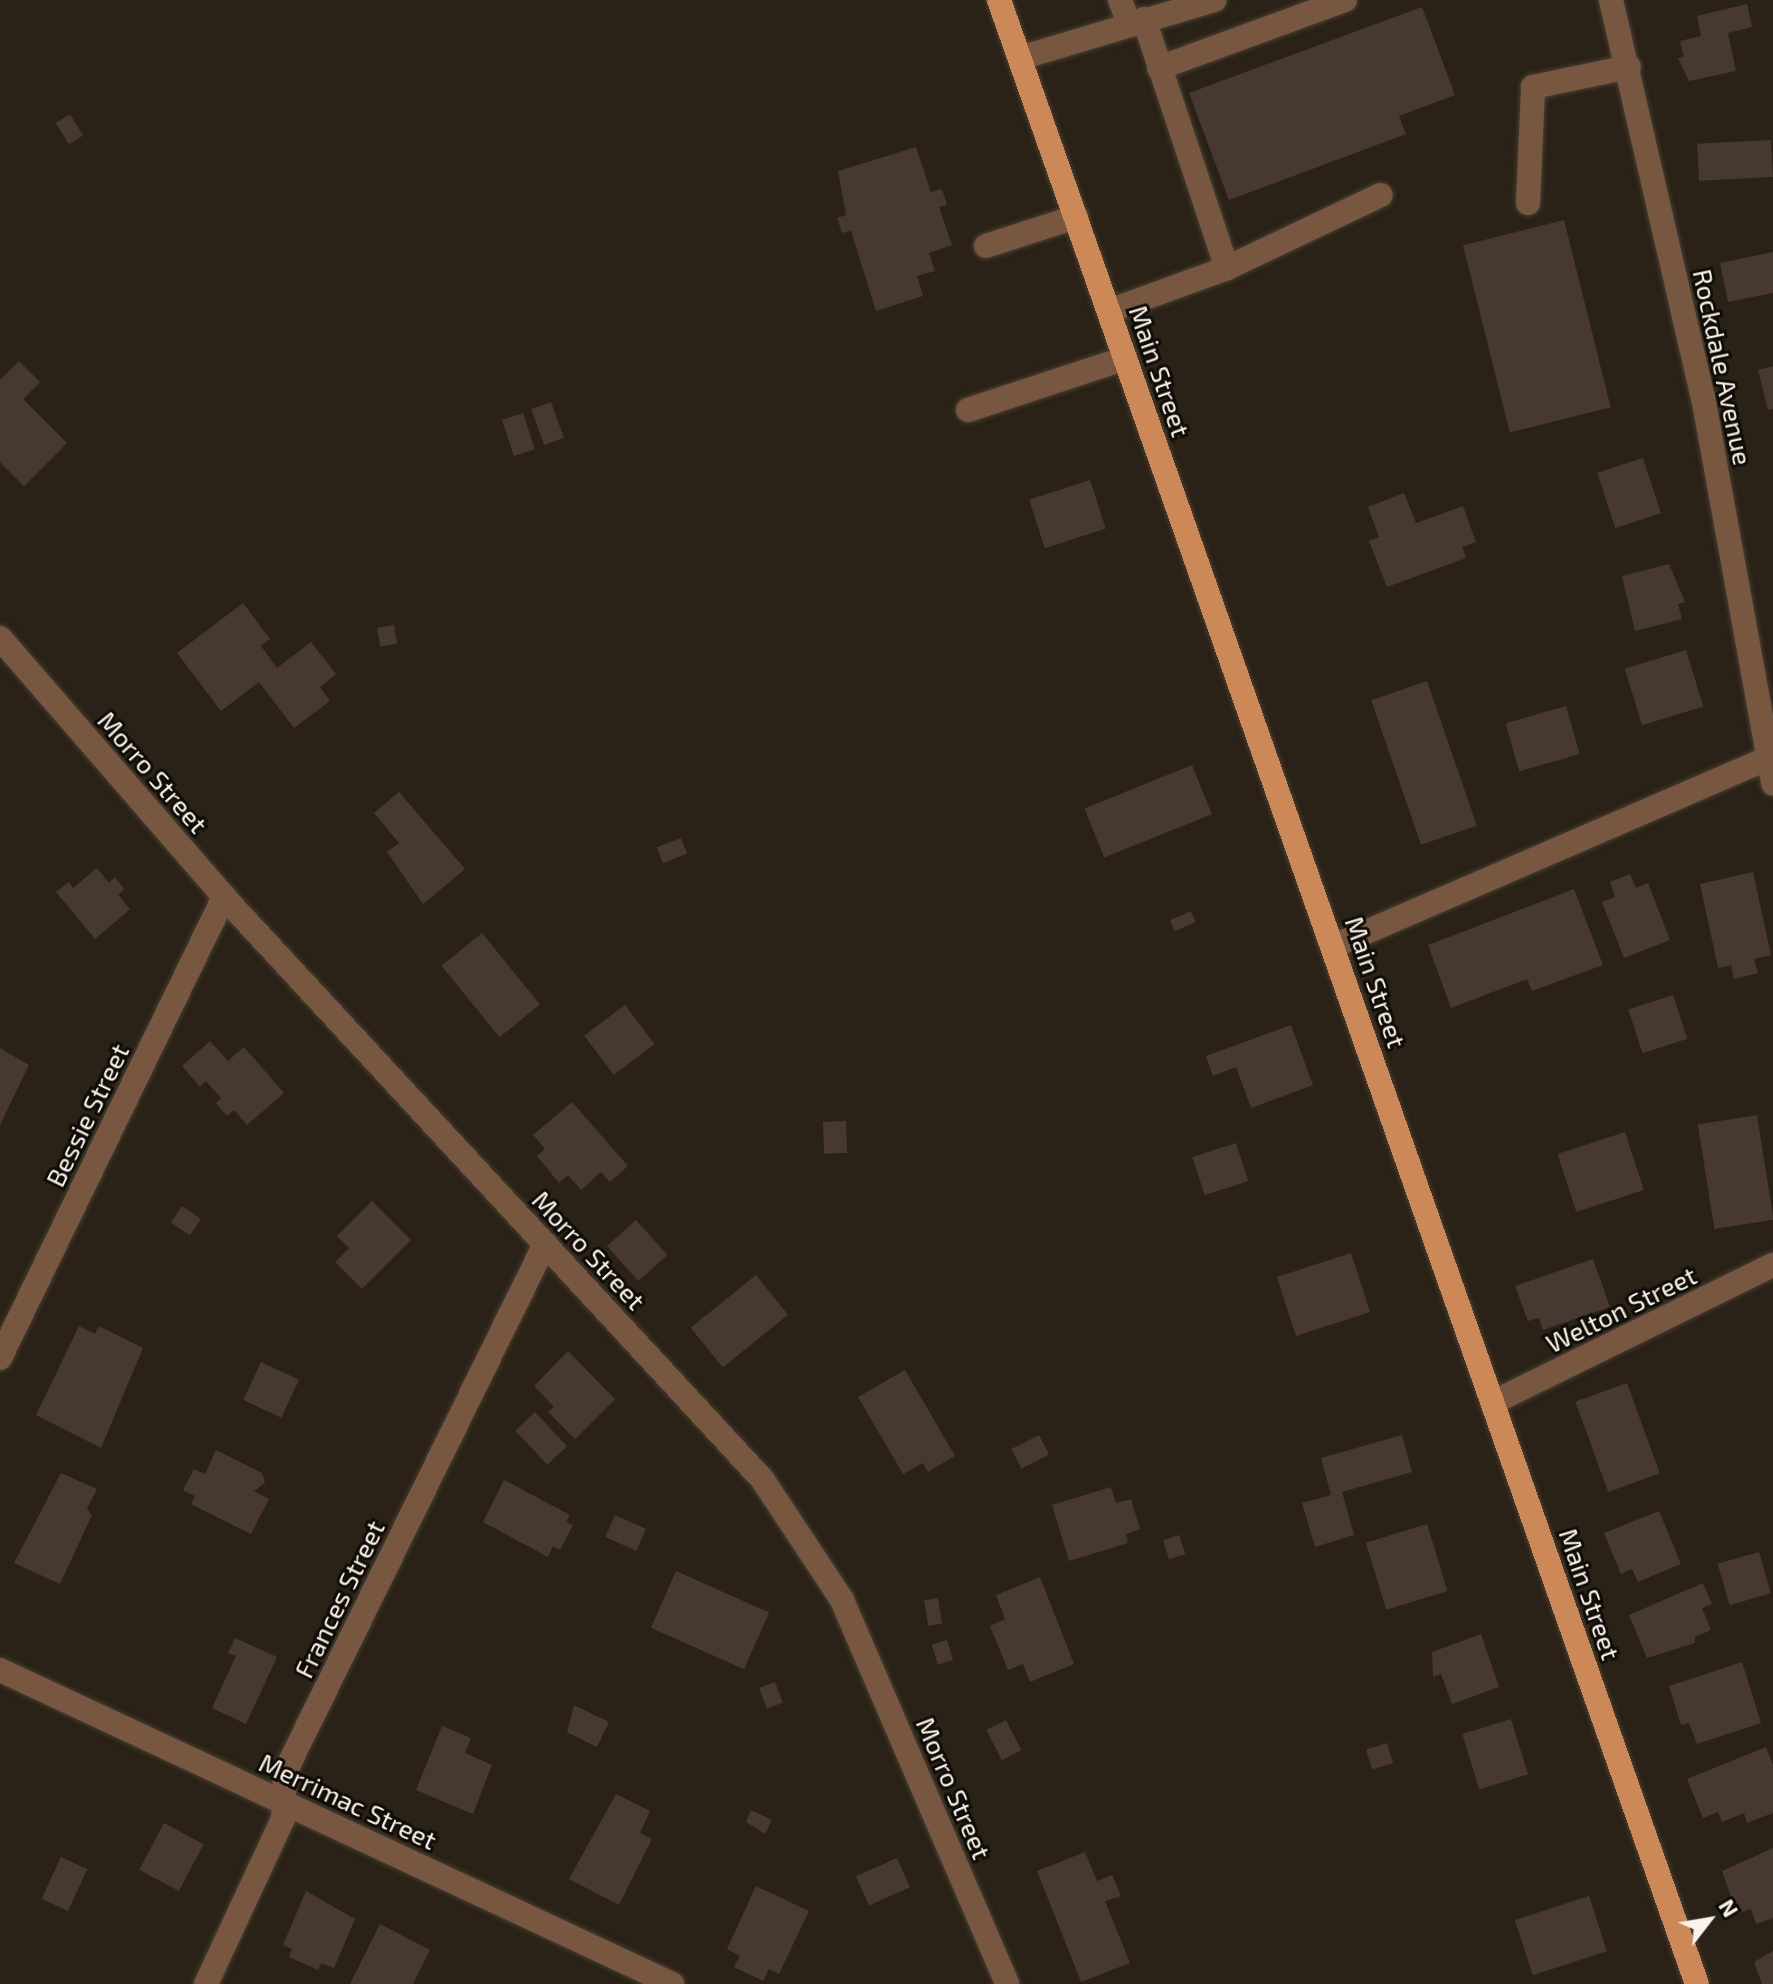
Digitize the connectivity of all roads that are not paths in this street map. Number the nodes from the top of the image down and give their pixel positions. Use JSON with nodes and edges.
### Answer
{"nodes":[{"id":1,"x":999,"y":0,"type":"edge"},
{"id":2,"x":1120,"y":0,"type":"edge"},
{"id":3,"x":1215,"y":0,"type":"edge"},
{"id":4,"x":1345,"y":0,"type":"edge"},
{"id":5,"x":1611,"y":0,"type":"edge"},
{"id":6,"x":1136,"y":22,"type":"junction"},
{"id":7,"x":1020,"y":58,"type":"junction"},
{"id":8,"x":1629,"y":67,"type":"junction"},
{"id":9,"x":1159,"y":68,"type":"junction"},
{"id":10,"x":1381,"y":195,"type":"dead end"},
{"id":11,"x":1528,"y":203,"type":"dead end"},
{"id":12,"x":1076,"y":217,"type":"junction"},
{"id":13,"x":986,"y":246,"type":"dead end"},
{"id":14,"x":1227,"y":268,"type":"junction"},
{"id":15,"x":1109,"y":311,"type":"junction"},
{"id":16,"x":1126,"y":358,"type":"junction"},
{"id":17,"x":968,"y":410,"type":"dead end"},
{"id":18,"x":0,"y":638,"type":"edge"},
{"id":19,"x":1766,"y":759,"type":"junction"},
{"id":20,"x":1773,"y":784,"type":"edge"},
{"id":21,"x":224,"y":897,"type":"junction"},
{"id":22,"x":1334,"y":946,"type":"junction"},
{"id":23,"x":545,"y":1244,"type":"junction"},
{"id":24,"x":1773,"y":1265,"type":"edge"},
{"id":25,"x":0,"y":1358,"type":"edge"},
{"id":26,"x":1494,"y":1402,"type":"junction"},
{"id":27,"x":0,"y":1670,"type":"edge"},
{"id":28,"x":284,"y":1802,"type":"junction"},
{"id":29,"x":206,"y":1984,"type":"edge"},
{"id":30,"x":672,"y":1984,"type":"edge"},
{"id":31,"x":1007,"y":1984,"type":"edge"},
{"id":32,"x":1697,"y":1984,"type":"edge"}],
"edges":[{"from":1,"to":7,"type":"main road","name":"Main Street"},
{"from":2,"to":6,"type":"street"},
{"from":3,"to":6,"type":"street"},
{"from":4,"to":9,"type":"street"},
{"from":5,"to":8,"type":"street","name":"Rockdale Avenue"},
{"from":6,"to":7,"type":"street"},
{"from":6,"to":9,"type":"street"},
{"from":7,"to":12,"type":"main road","name":"Main Street"},
{"from":8,"to":11,"type":"street"},
{"from":8,"to":19,"type":"street","name":"Rockdale Avenue"},
{"from":9,"to":14,"type":"street"},
{"from":10,"to":14,"type":"street"},
{"from":12,"to":13,"type":"street"},
{"from":12,"to":15,"type":"main road","name":"Main Street"},
{"from":14,"to":15,"type":"street"},
{"from":15,"to":16,"type":"main road","name":"Main Street"},
{"from":16,"to":17,"type":"street"},
{"from":16,"to":22,"type":"main road","name":"Main Street"},
{"from":18,"to":21,"type":"street","name":"Morro Street"},
{"from":19,"to":20,"type":"street","name":"Rockdale Avenue"},
{"from":19,"to":22,"type":"street"},
{"from":21,"to":23,"type":"street","name":"Morro Street"},
{"from":21,"to":25,"type":"street","name":"Bessie Street"},
{"from":22,"to":26,"type":"main road","name":"Main Street"},
{"from":23,"to":28,"type":"street","name":"Frances Street"},
{"from":23,"to":31,"type":"street","name":"Morro Street"},
{"from":24,"to":26,"type":"street","name":"Welton Street"},
{"from":26,"to":32,"type":"main road","name":"Main Street"},
{"from":27,"to":28,"type":"street","name":"Merrimac Street"},
{"from":28,"to":29,"type":"street","name":"Frances Street"},
{"from":28,"to":30,"type":"street","name":"Merrimac Street"}]}
